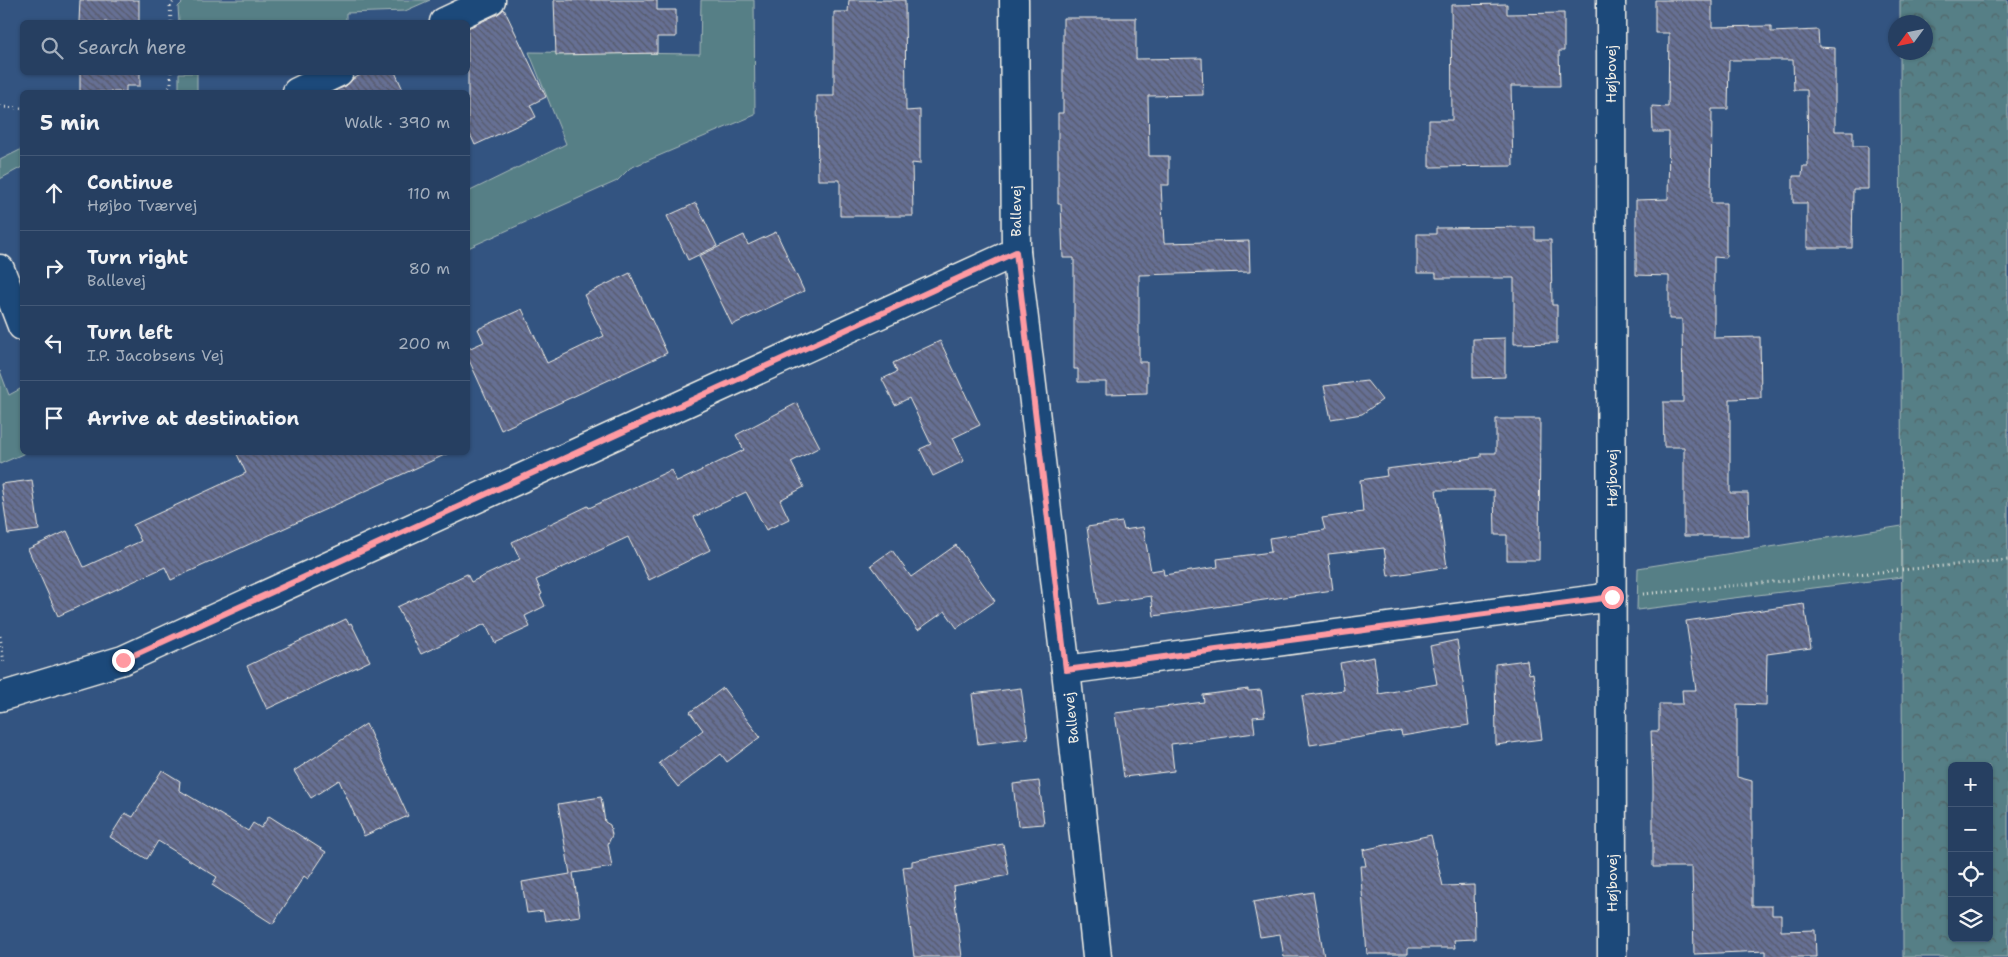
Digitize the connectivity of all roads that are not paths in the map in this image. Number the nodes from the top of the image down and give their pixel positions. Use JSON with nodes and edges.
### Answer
{"nodes":[{"id":1,"x":491,"y":0,"type":"edge"},
{"id":2,"x":1014,"y":0,"type":"edge"},
{"id":3,"x":1610,"y":0,"type":"edge"},
{"id":4,"x":448,"y":20,"type":"edge"},
{"id":5,"x":333,"y":75,"type":"edge"},
{"id":6,"x":301,"y":90,"type":"edge"},
{"id":7,"x":1016,"y":252,"type":"junction"},
{"id":8,"x":0,"y":270,"type":"edge"},
{"id":9,"x":20,"y":321,"type":"edge"},
{"id":10,"x":1612,"y":597,"type":"junction"},
{"id":11,"x":1066,"y":670,"type":"junction"},
{"id":12,"x":0,"y":697,"type":"edge"},
{"id":13,"x":1097,"y":957,"type":"edge"},
{"id":14,"x":1612,"y":957,"type":"edge"}],
"edges":[{"from":1,"to":4,"type":"street"},
{"from":2,"to":7,"type":"street","name":"Ballevej"},
{"from":3,"to":10,"type":"street","name":"Højbovej"},
{"from":5,"to":6,"type":"street"},
{"from":7,"to":11,"type":"street","name":"Ballevej"},
{"from":7,"to":12,"type":"street"},
{"from":8,"to":9,"type":"street"},
{"from":10,"to":11,"type":"street"},
{"from":10,"to":14,"type":"street","name":"Højbovej"},
{"from":11,"to":13,"type":"street","name":"Ballevej"}]}
